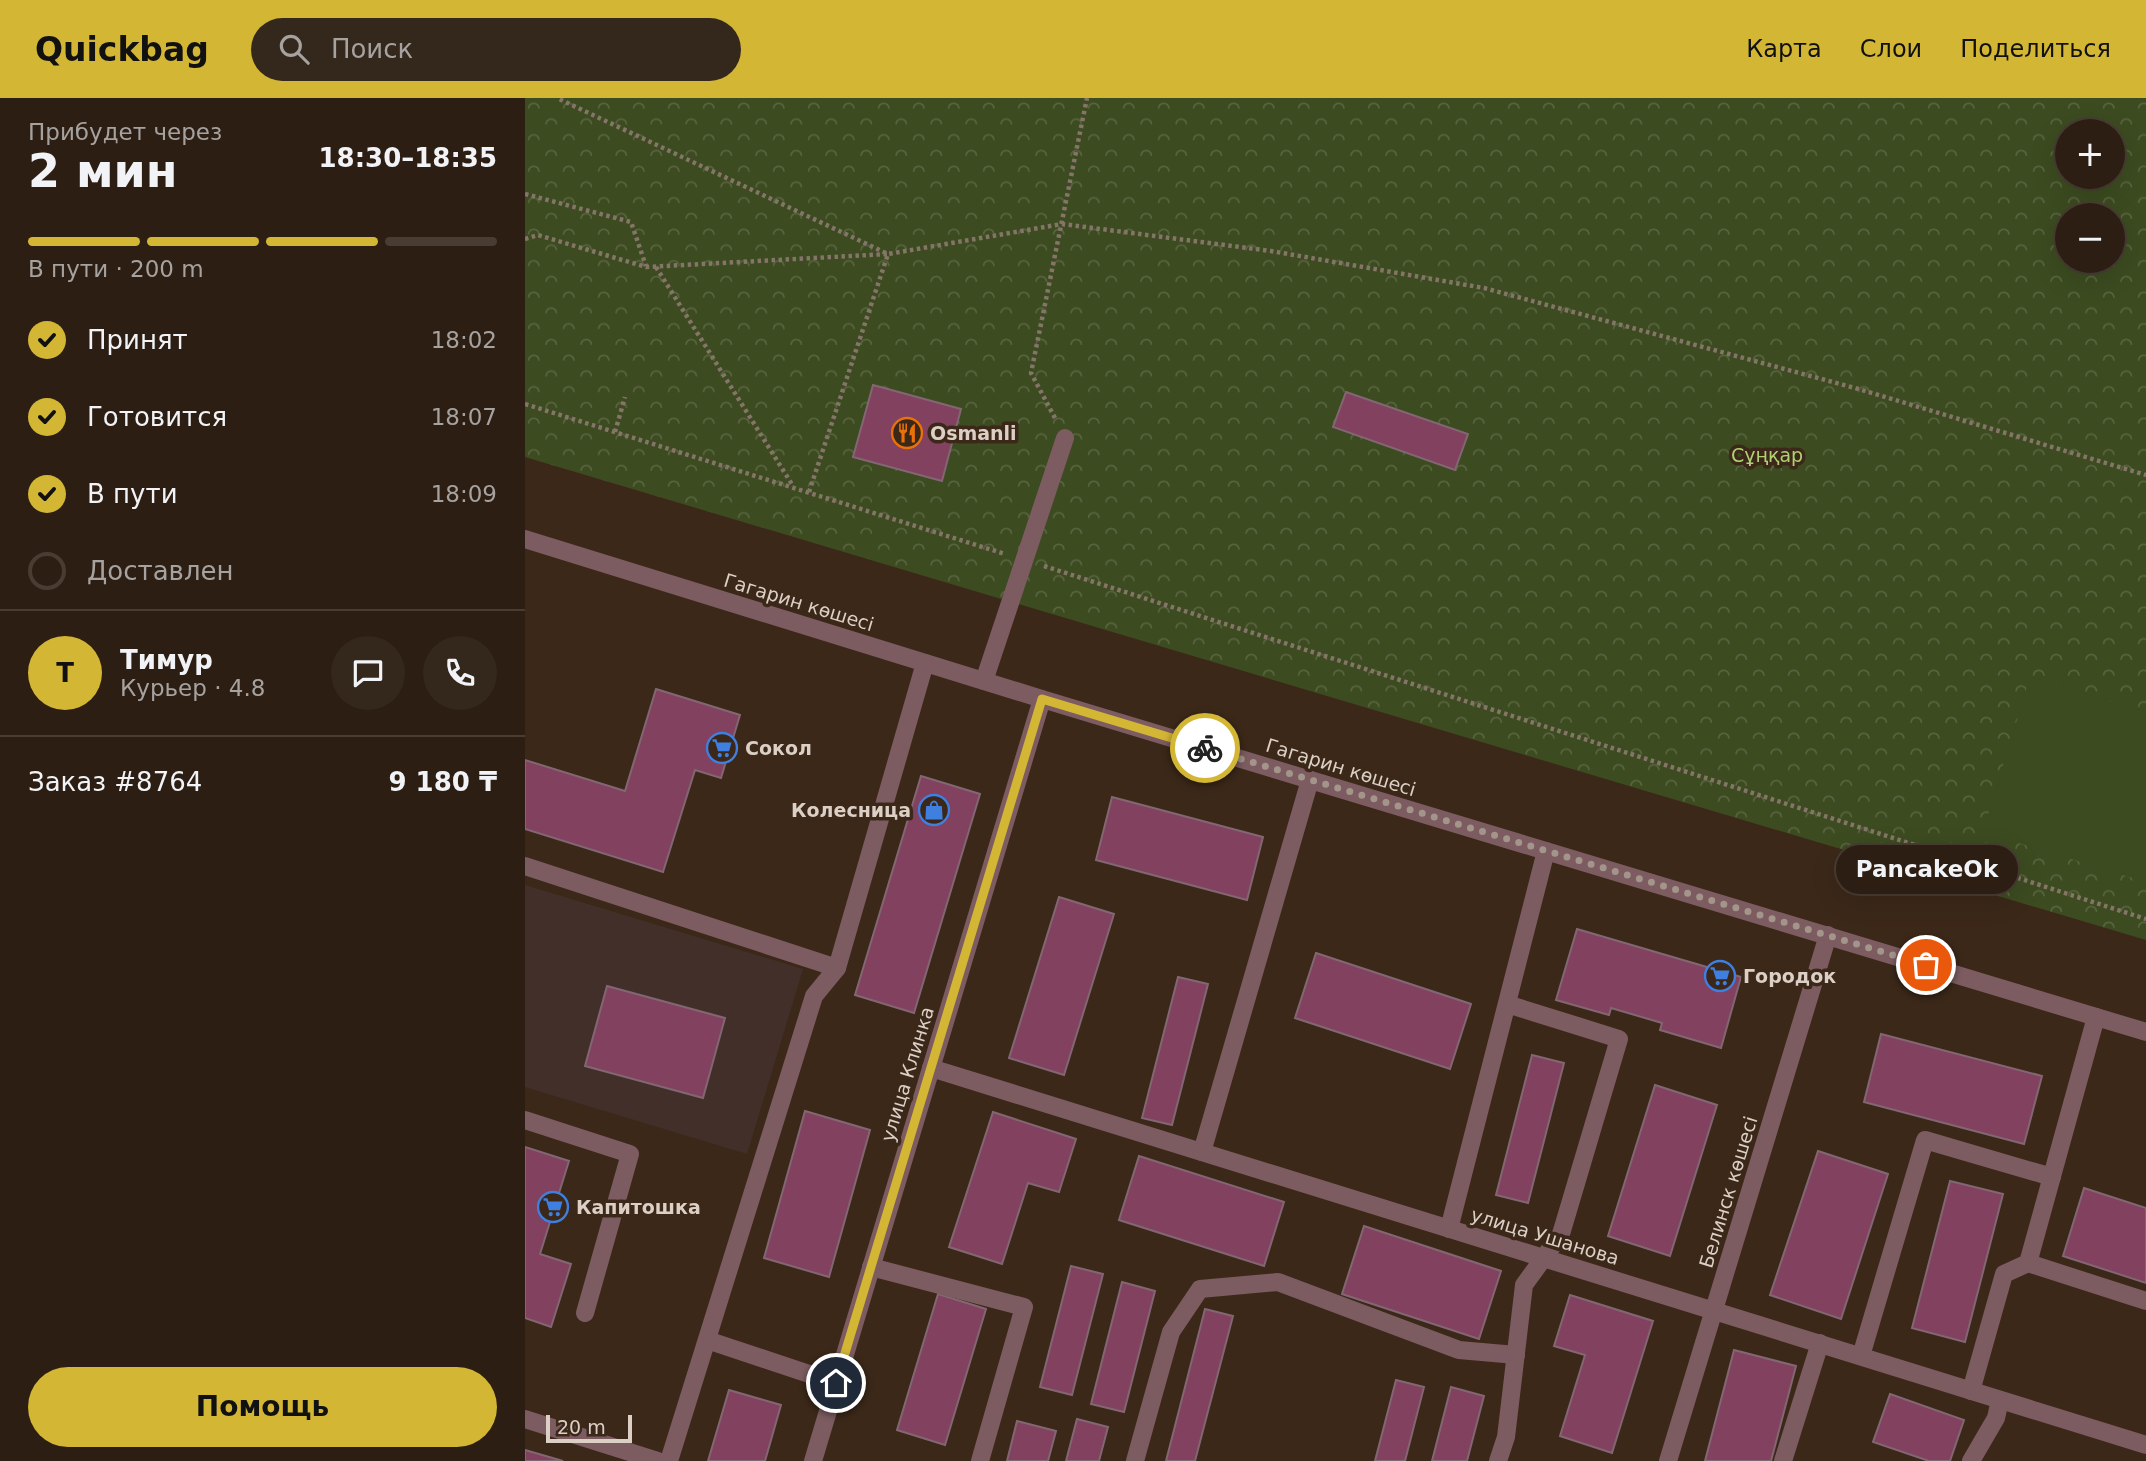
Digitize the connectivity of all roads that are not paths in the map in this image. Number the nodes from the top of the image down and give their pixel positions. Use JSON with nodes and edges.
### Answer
{"nodes":[{"id":1,"x":1065,"y":438,"type":"road end"},
{"id":2,"x":525,"y":540,"type":"edge"},
{"id":3,"x":925,"y":663,"type":"junction"},
{"id":4,"x":984,"y":681,"type":"junction"},
{"id":5,"x":1042,"y":699,"type":"junction"},
{"id":6,"x":1310,"y":780,"type":"junction"},
{"id":7,"x":1546,"y":851,"type":"junction"},
{"id":8,"x":525,"y":866,"type":"edge"},
{"id":9,"x":1828,"y":936,"type":"junction"},
{"id":10,"x":837,"y":968,"type":"junction"},
{"id":11,"x":1507,"y":1004,"type":"junction"},
{"id":12,"x":2096,"y":1017,"type":"junction"},
{"id":13,"x":2146,"y":1032,"type":"edge"},
{"id":14,"x":931,"y":1068,"type":"junction"},
{"id":15,"x":525,"y":1120,"type":"edge"},
{"id":16,"x":1202,"y":1152,"type":"junction"},
{"id":17,"x":2052,"y":1177,"type":"junction"},
{"id":18,"x":1449,"y":1229,"type":"junction"},
{"id":19,"x":1544,"y":1258,"type":"junction"},
{"id":20,"x":2028,"y":1263,"type":"junction"},
{"id":21,"x":871,"y":1267,"type":"junction"},
{"id":22,"x":2146,"y":1301,"type":"edge"},
{"id":23,"x":1714,"y":1310,"type":"junction"},
{"id":24,"x":585,"y":1313,"type":"dead end"},
{"id":25,"x":707,"y":1340,"type":"junction"},
{"id":26,"x":1820,"y":1343,"type":"junction"},
{"id":27,"x":1516,"y":1355,"type":"junction"},
{"id":28,"x":1861,"y":1356,"type":"junction"},
{"id":29,"x":836,"y":1383,"type":"junction"},
{"id":30,"x":1971,"y":1391,"type":"junction"},
{"id":31,"x":2000,"y":1400,"type":"junction"},
{"id":32,"x":525,"y":1419,"type":"edge"},
{"id":33,"x":2146,"y":1445,"type":"edge"},
{"id":34,"x":659,"y":1461,"type":"edge"},
{"id":35,"x":669,"y":1461,"type":"edge"},
{"id":36,"x":813,"y":1461,"type":"edge"},
{"id":37,"x":981,"y":1461,"type":"edge"},
{"id":38,"x":1135,"y":1461,"type":"edge"},
{"id":39,"x":1497,"y":1461,"type":"edge"},
{"id":40,"x":1668,"y":1461,"type":"edge"},
{"id":41,"x":1783,"y":1461,"type":"edge"},
{"id":42,"x":1971,"y":1461,"type":"edge"}],
"edges":[{"from":1,"to":4,"type":"street"},
{"from":2,"to":3,"type":"street","name":"Гагарин көшесі"},
{"from":3,"to":4,"type":"street","name":"Гагарин көшесі"},
{"from":3,"to":10,"type":"street"},
{"from":4,"to":5,"type":"street","name":"Гагарин көшесі"},
{"from":5,"to":6,"type":"street","name":"Гагарин көшесі"},
{"from":5,"to":14,"type":"street","name":"улица Клинка"},
{"from":6,"to":7,"type":"street","name":"Гагарин көшесі"},
{"from":6,"to":16,"type":"street"},
{"from":7,"to":9,"type":"street","name":"Гагарин көшесі"},
{"from":7,"to":11,"type":"street"},
{"from":8,"to":10,"type":"street"},
{"from":9,"to":12,"type":"street","name":"Гагарин көшесі"},
{"from":9,"to":23,"type":"street","name":"Белинск көшесі"},
{"from":10,"to":25,"type":"street"},
{"from":11,"to":18,"type":"street"},
{"from":11,"to":19,"type":"street"},
{"from":12,"to":13,"type":"street","name":"Гагарин көшесі"},
{"from":12,"to":17,"type":"street"},
{"from":14,"to":16,"type":"street","name":"улица Ушанова"},
{"from":14,"to":21,"type":"street","name":"улица Клинка"},
{"from":15,"to":24,"type":"street"},
{"from":16,"to":18,"type":"street","name":"улица Ушанова"},
{"from":17,"to":20,"type":"street"},
{"from":17,"to":28,"type":"street"},
{"from":18,"to":19,"type":"street","name":"улица Ушанова"},
{"from":19,"to":23,"type":"street","name":"улица Ушанова"},
{"from":19,"to":27,"type":"street"},
{"from":20,"to":22,"type":"street"},
{"from":20,"to":30,"type":"street"},
{"from":21,"to":29,"type":"street","name":"улица Клинка"},
{"from":21,"to":37,"type":"street"},
{"from":23,"to":26,"type":"street","name":"улица Ушанова"},
{"from":23,"to":40,"type":"street","name":"Белинск көшесі"},
{"from":25,"to":29,"type":"street"},
{"from":25,"to":35,"type":"street"},
{"from":26,"to":28,"type":"street","name":"улица Ушанова"},
{"from":26,"to":41,"type":"street"},
{"from":27,"to":38,"type":"street"},
{"from":27,"to":39,"type":"street"},
{"from":28,"to":30,"type":"street","name":"улица Ушанова"},
{"from":29,"to":36,"type":"street","name":"улица Клинка"},
{"from":30,"to":31,"type":"street","name":"улица Ушанова"},
{"from":31,"to":33,"type":"street","name":"улица Ушанова"},
{"from":31,"to":42,"type":"street"},
{"from":32,"to":34,"type":"street"}]}
